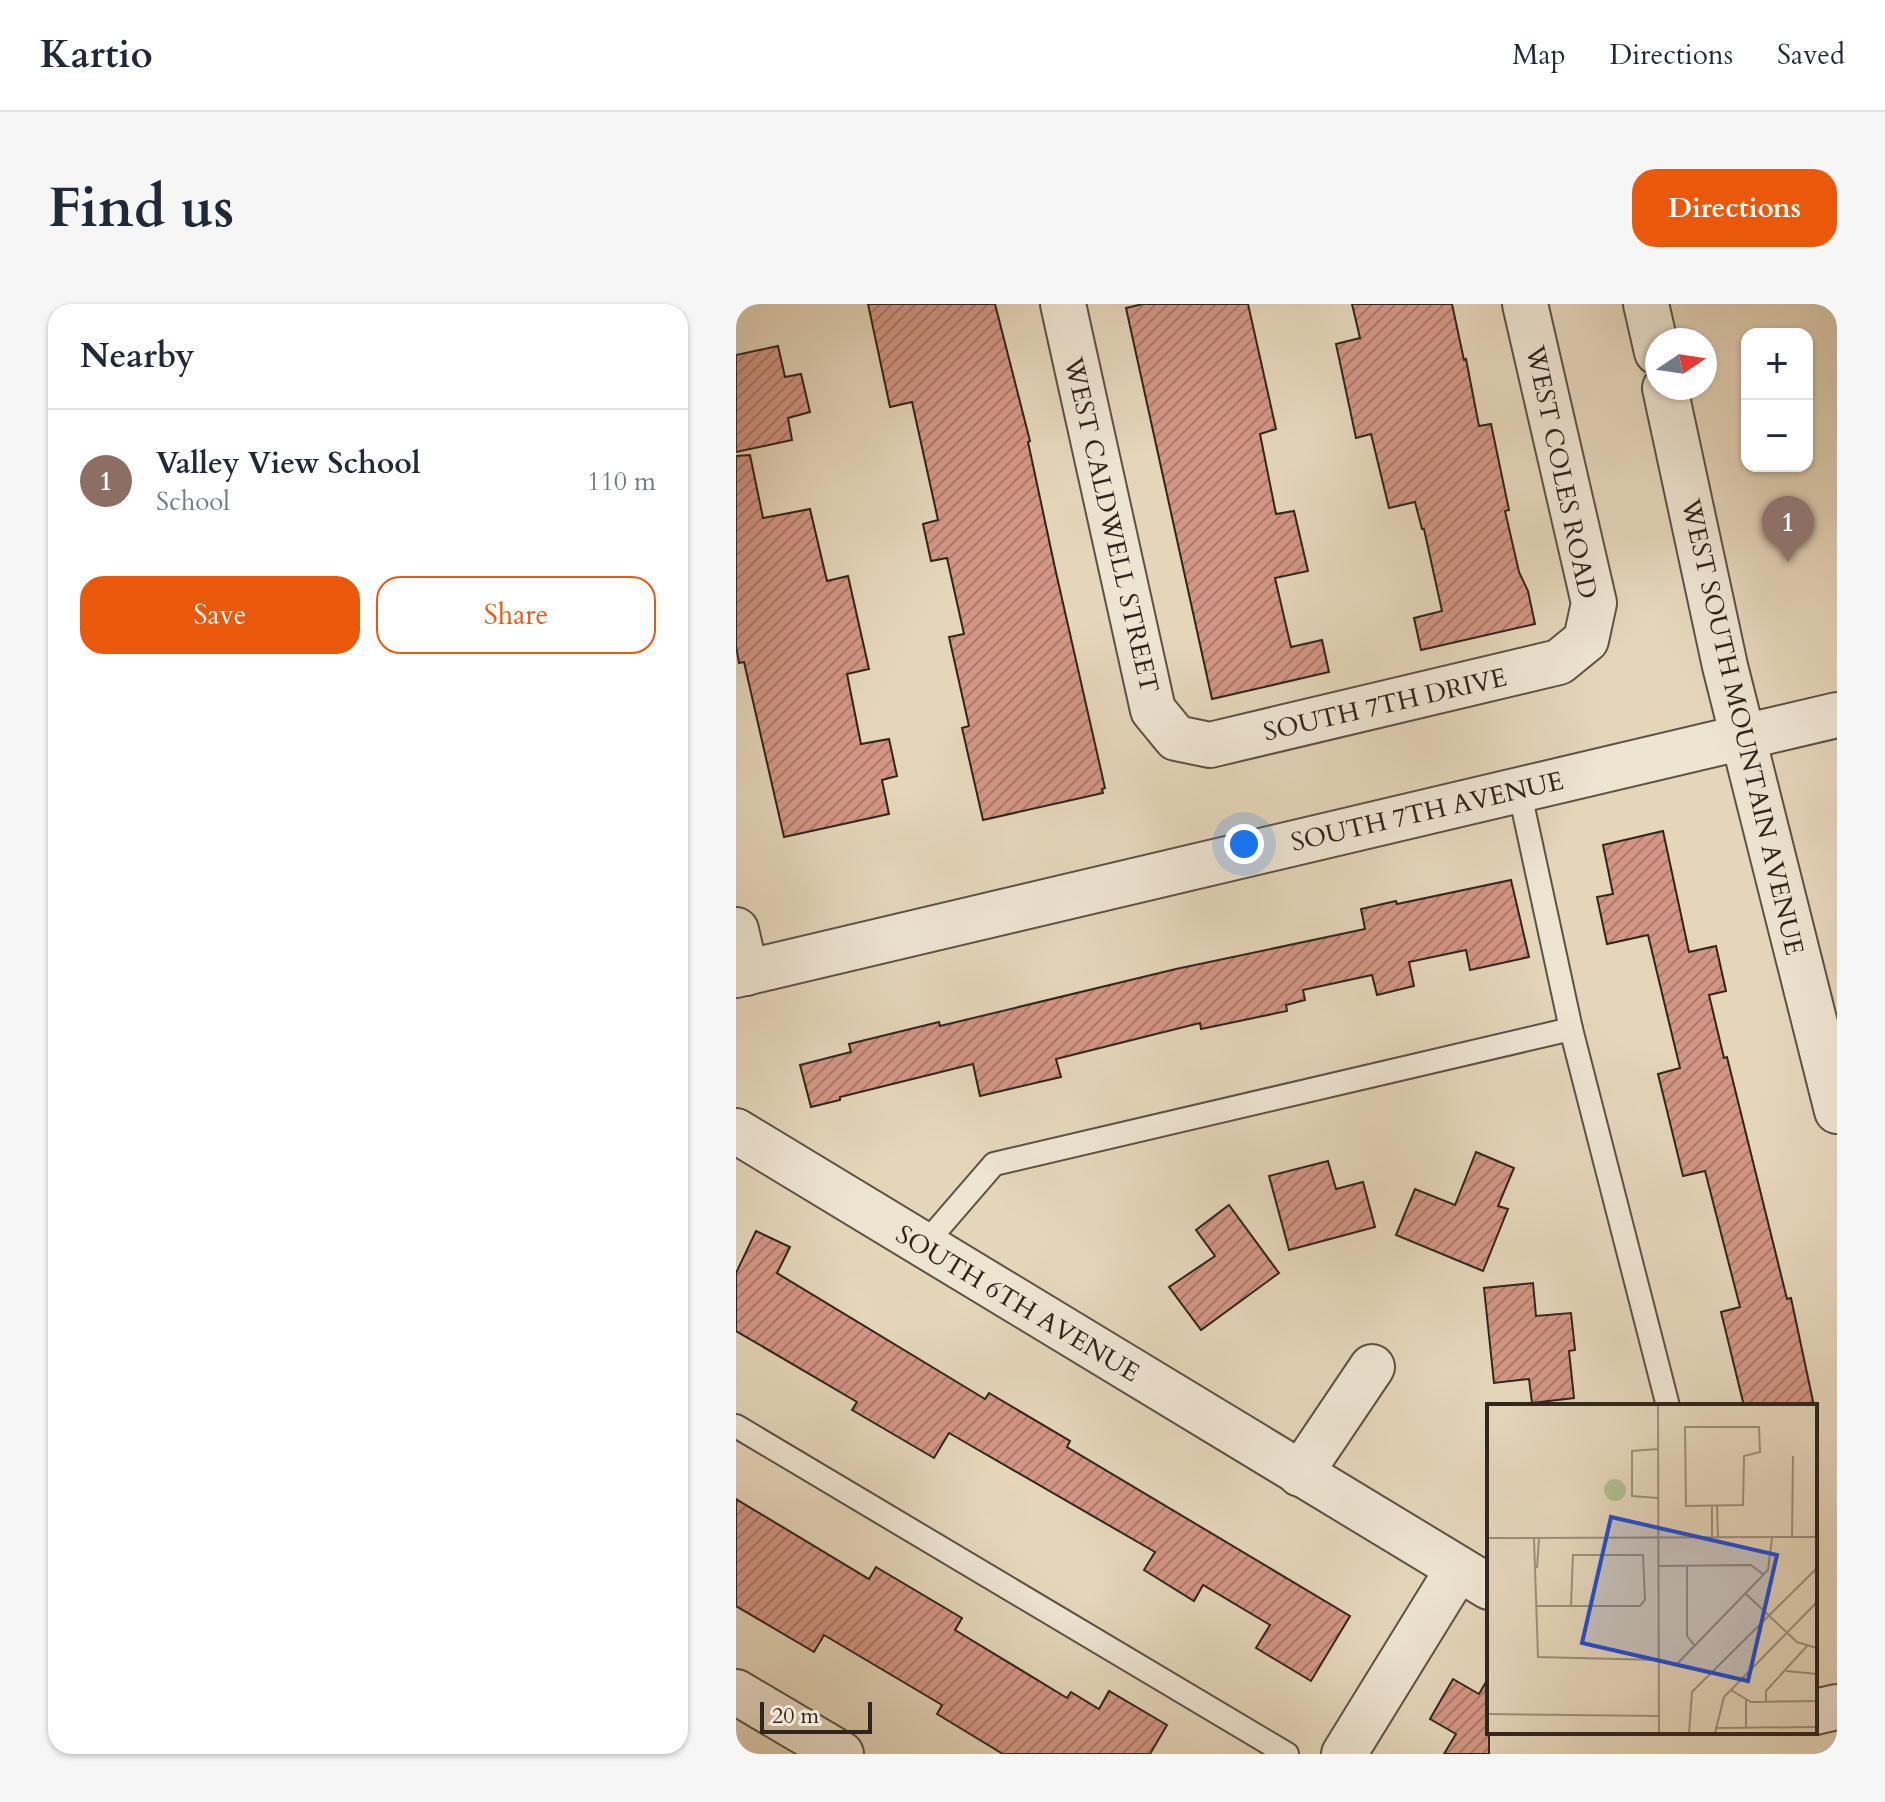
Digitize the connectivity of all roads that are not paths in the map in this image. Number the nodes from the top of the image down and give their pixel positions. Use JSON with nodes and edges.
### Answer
{"nodes":[{"id":1,"x":1063,"y":304,"type":"edge"},
{"id":2,"x":1525,"y":304,"type":"edge"},
{"id":3,"x":1646,"y":304,"type":"edge"},
{"id":4,"x":1652,"y":328,"type":"edge"},
{"id":5,"x":1668,"y":400,"type":"edge"},
{"id":6,"x":1586,"y":640,"type":"joint"},
{"id":7,"x":1837,"y":715,"type":"edge"},
{"id":8,"x":1743,"y":737,"type":"junction"},
{"id":9,"x":1176,"y":738,"type":"joint"},
{"id":10,"x":1519,"y":789,"type":"junction"},
{"id":11,"x":736,"y":930,"type":"edge"},
{"id":12,"x":741,"y":974,"type":"edge"},
{"id":13,"x":1571,"y":1029,"type":"junction"},
{"id":14,"x":1837,"y":1111,"type":"edge"},
{"id":15,"x":736,"y":1131,"type":"edge"},
{"id":16,"x":924,"y":1245,"type":"junction"},
{"id":17,"x":1372,"y":1367,"type":"dead end"},
{"id":18,"x":1667,"y":1404,"type":"edge"},
{"id":19,"x":736,"y":1426,"type":"edge"},
{"id":20,"x":1300,"y":1474,"type":"junction"},
{"id":21,"x":1474,"y":1578,"type":"edge"},
{"id":22,"x":736,"y":1692,"type":"edge"},
{"id":23,"x":1837,"y":1707,"type":"edge"},
{"id":24,"x":1817,"y":1712,"type":"edge"},
{"id":25,"x":841,"y":1754,"type":"edge"},
{"id":26,"x":1287,"y":1754,"type":"edge"},
{"id":27,"x":1344,"y":1754,"type":"edge"}],
"edges":[{"from":1,"to":9,"type":"street","name":"WEST CALDWELL STREET"},
{"from":2,"to":6,"type":"street","name":"WEST COLES ROAD"},
{"from":3,"to":4,"type":"street"},
{"from":5,"to":8,"type":"street","name":"WEST SOUTH MOUNTAIN AVENUE"},
{"from":6,"to":9,"type":"street","name":"SOUTH 7TH DRIVE"},
{"from":7,"to":8,"type":"street","name":"SOUTH 7TH AVENUE"},
{"from":8,"to":10,"type":"street","name":"SOUTH 7TH AVENUE"},
{"from":8,"to":14,"type":"street","name":"WEST SOUTH MOUNTAIN AVENUE"},
{"from":10,"to":12,"type":"street","name":"SOUTH 7TH AVENUE"},
{"from":10,"to":13,"type":"lane"},
{"from":11,"to":12,"type":"street"},
{"from":13,"to":16,"type":"lane"},
{"from":13,"to":18,"type":"lane"},
{"from":15,"to":16,"type":"street","name":"SOUTH 6TH AVENUE"},
{"from":16,"to":20,"type":"street","name":"SOUTH 6TH AVENUE"},
{"from":17,"to":20,"type":"street"},
{"from":19,"to":26,"type":"lane"},
{"from":20,"to":21,"type":"street","name":"SOUTH 6TH AVENUE"},
{"from":21,"to":27,"type":"street"},
{"from":22,"to":25,"type":"street"},
{"from":23,"to":24,"type":"street"}]}
